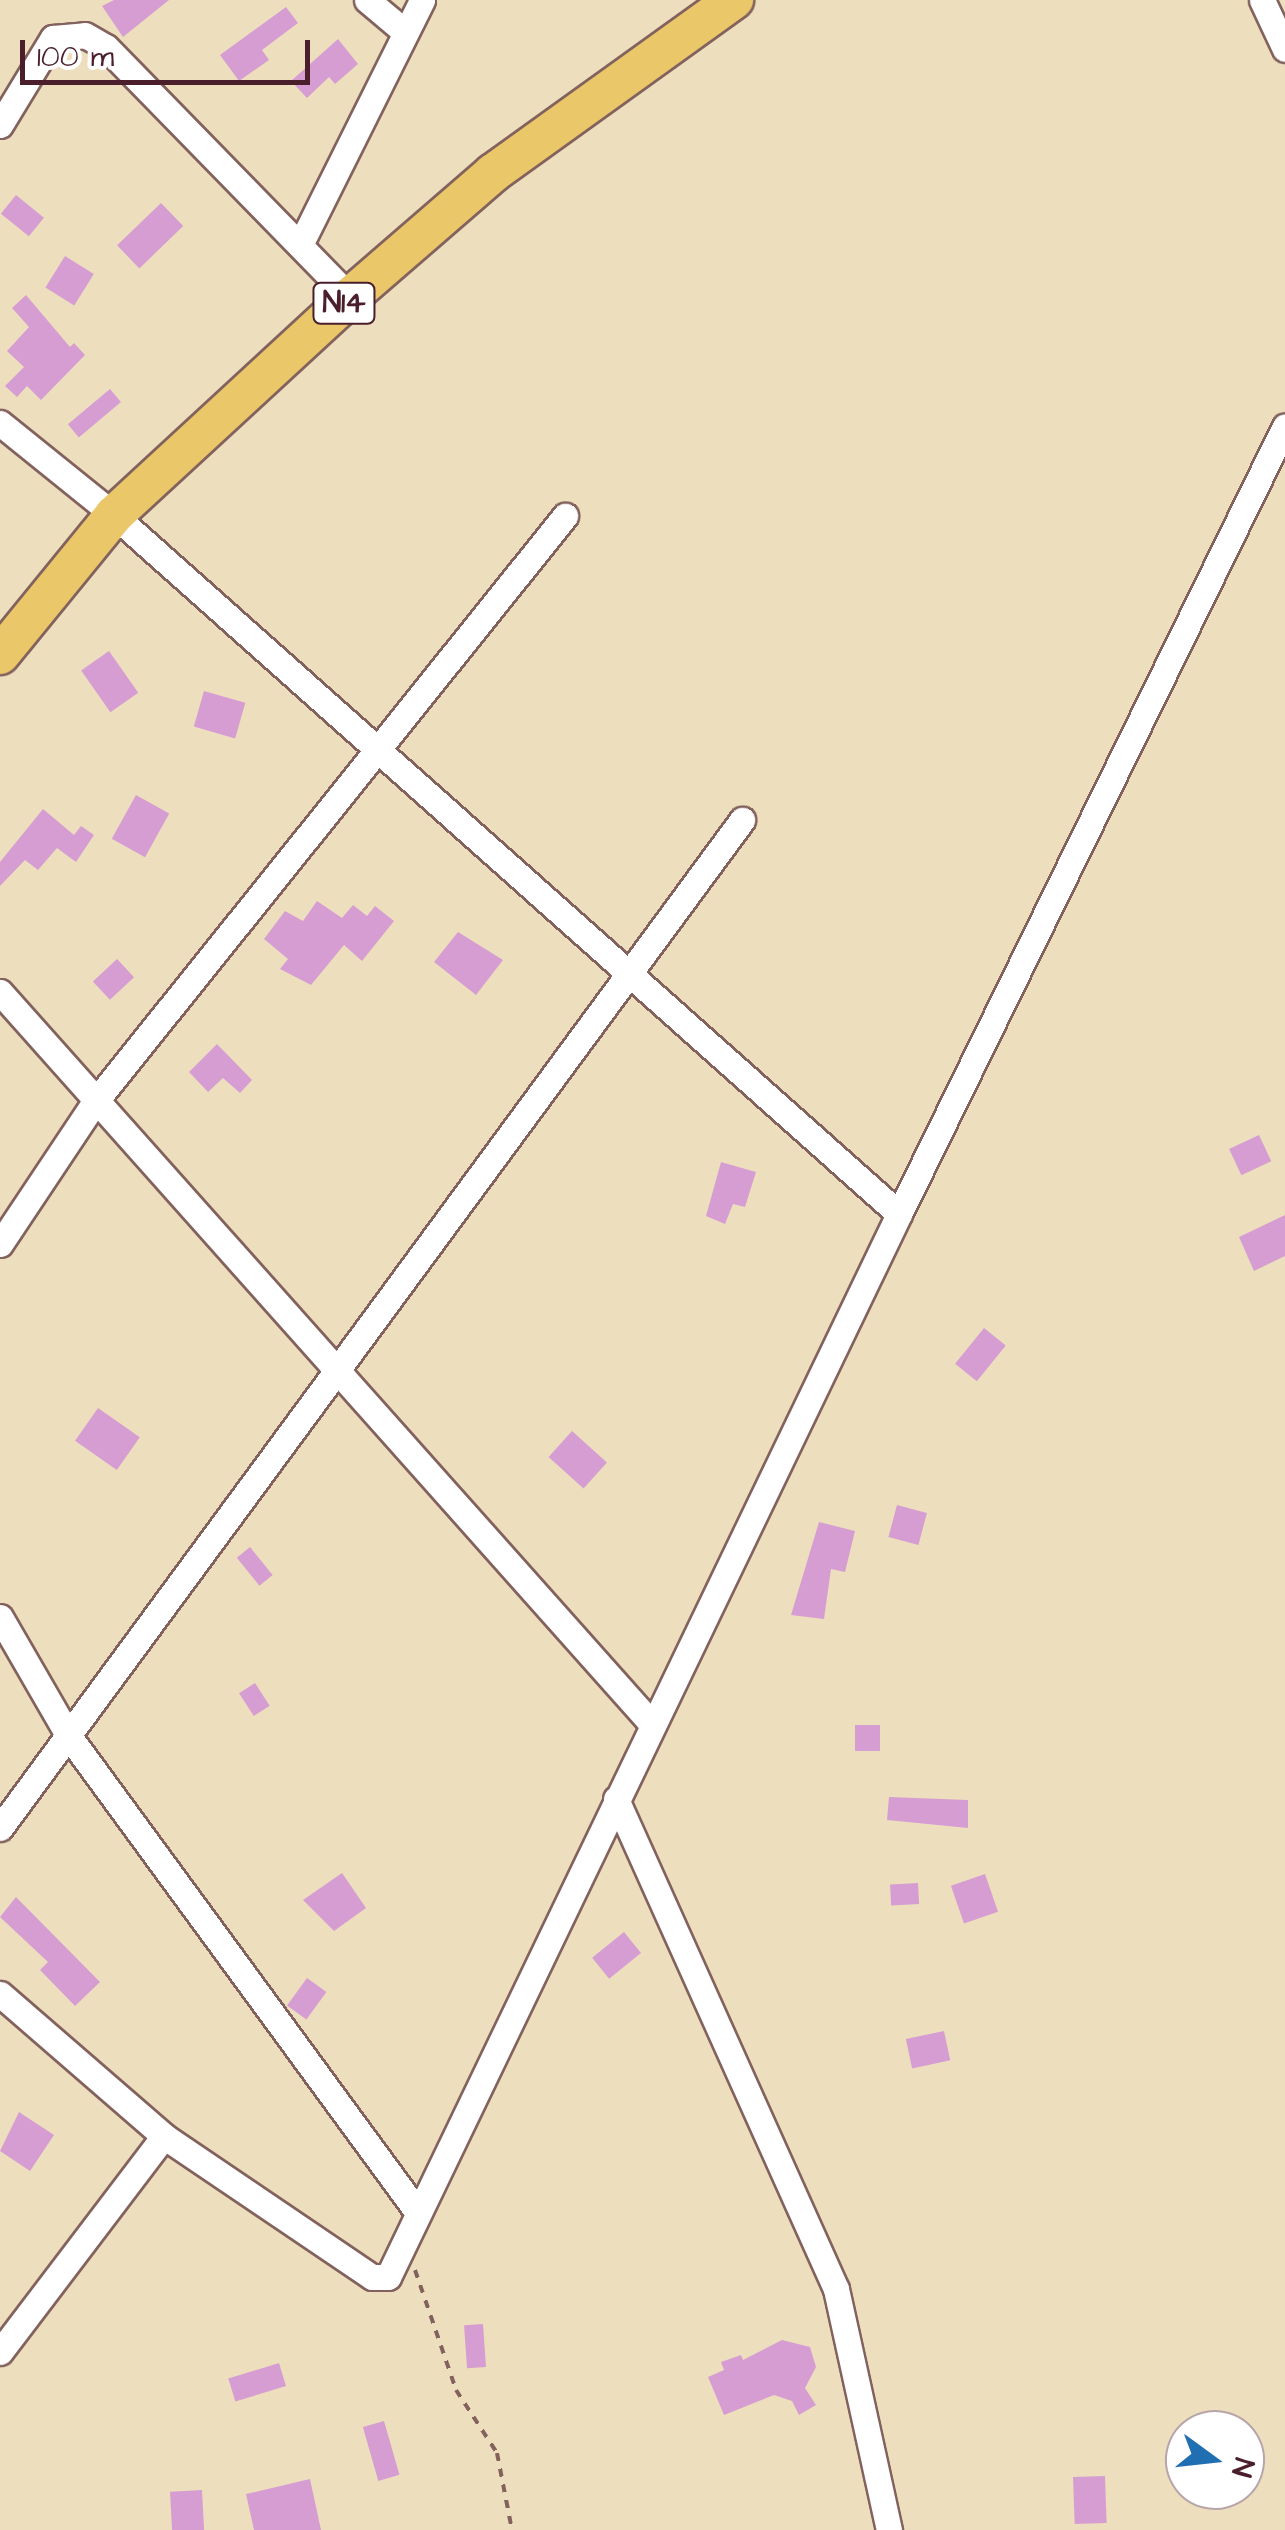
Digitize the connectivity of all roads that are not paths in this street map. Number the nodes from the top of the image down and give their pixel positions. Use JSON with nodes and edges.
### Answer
{"nodes":[{"id":1,"x":367,"y":0,"type":"edge"},
{"id":2,"x":422,"y":0,"type":"edge"},
{"id":3,"x":734,"y":0,"type":"edge"},
{"id":4,"x":1262,"y":0,"type":"edge"},
{"id":5,"x":404,"y":31,"type":"junction"},
{"id":6,"x":1285,"y":49,"type":"edge"},
{"id":7,"x":0,"y":124,"type":"edge"},
{"id":8,"x":302,"y":241,"type":"junction"},
{"id":9,"x":350,"y":297,"type":"junction"},
{"id":10,"x":0,"y":424,"type":"edge"},
{"id":11,"x":1285,"y":426,"type":"edge"},
{"id":12,"x":114,"y":514,"type":"junction"},
{"id":13,"x":565,"y":516,"type":"dead end"},
{"id":14,"x":0,"y":655,"type":"edge"},
{"id":15,"x":375,"y":754,"type":"junction"},
{"id":16,"x":742,"y":820,"type":"dead end"},
{"id":17,"x":629,"y":975,"type":"junction"},
{"id":18,"x":0,"y":992,"type":"edge"},
{"id":19,"x":94,"y":1103,"type":"junction"},
{"id":20,"x":899,"y":1214,"type":"junction"},
{"id":21,"x":0,"y":1244,"type":"edge"},
{"id":22,"x":339,"y":1368,"type":"junction"},
{"id":23,"x":0,"y":1617,"type":"edge"},
{"id":24,"x":652,"y":1724,"type":"junction"},
{"id":25,"x":68,"y":1735,"type":"junction"},
{"id":26,"x":616,"y":1799,"type":"junction"},
{"id":27,"x":0,"y":1828,"type":"edge"},
{"id":28,"x":0,"y":1994,"type":"edge"},
{"id":29,"x":164,"y":2136,"type":"junction"},
{"id":30,"x":416,"y":2210,"type":"junction"},
{"id":31,"x":0,"y":2352,"type":"edge"},
{"id":32,"x":889,"y":2530,"type":"edge"}],
"edges":[{"from":1,"to":5,"type":"street"},
{"from":2,"to":5,"type":"street"},
{"from":3,"to":9,"type":"highway","number":"N14"},
{"from":4,"to":6,"type":"street"},
{"from":5,"to":8,"type":"street"},
{"from":7,"to":8,"type":"street"},
{"from":8,"to":9,"type":"street"},
{"from":9,"to":12,"type":"highway","number":"N14"},
{"from":10,"to":12,"type":"street"},
{"from":11,"to":20,"type":"street"},
{"from":12,"to":14,"type":"highway","number":"N14"},
{"from":12,"to":15,"type":"street"},
{"from":13,"to":15,"type":"street"},
{"from":15,"to":17,"type":"street"},
{"from":15,"to":19,"type":"street"},
{"from":16,"to":17,"type":"street"},
{"from":17,"to":20,"type":"street"},
{"from":17,"to":22,"type":"street"},
{"from":18,"to":19,"type":"street"},
{"from":19,"to":21,"type":"street"},
{"from":19,"to":22,"type":"street"},
{"from":20,"to":24,"type":"street"},
{"from":22,"to":24,"type":"street"},
{"from":22,"to":25,"type":"street"},
{"from":23,"to":25,"type":"street"},
{"from":24,"to":26,"type":"street"},
{"from":25,"to":27,"type":"street"},
{"from":25,"to":30,"type":"street"},
{"from":26,"to":30,"type":"street"},
{"from":26,"to":32,"type":"street"},
{"from":28,"to":29,"type":"street"},
{"from":29,"to":30,"type":"street"},
{"from":29,"to":31,"type":"street"}]}
